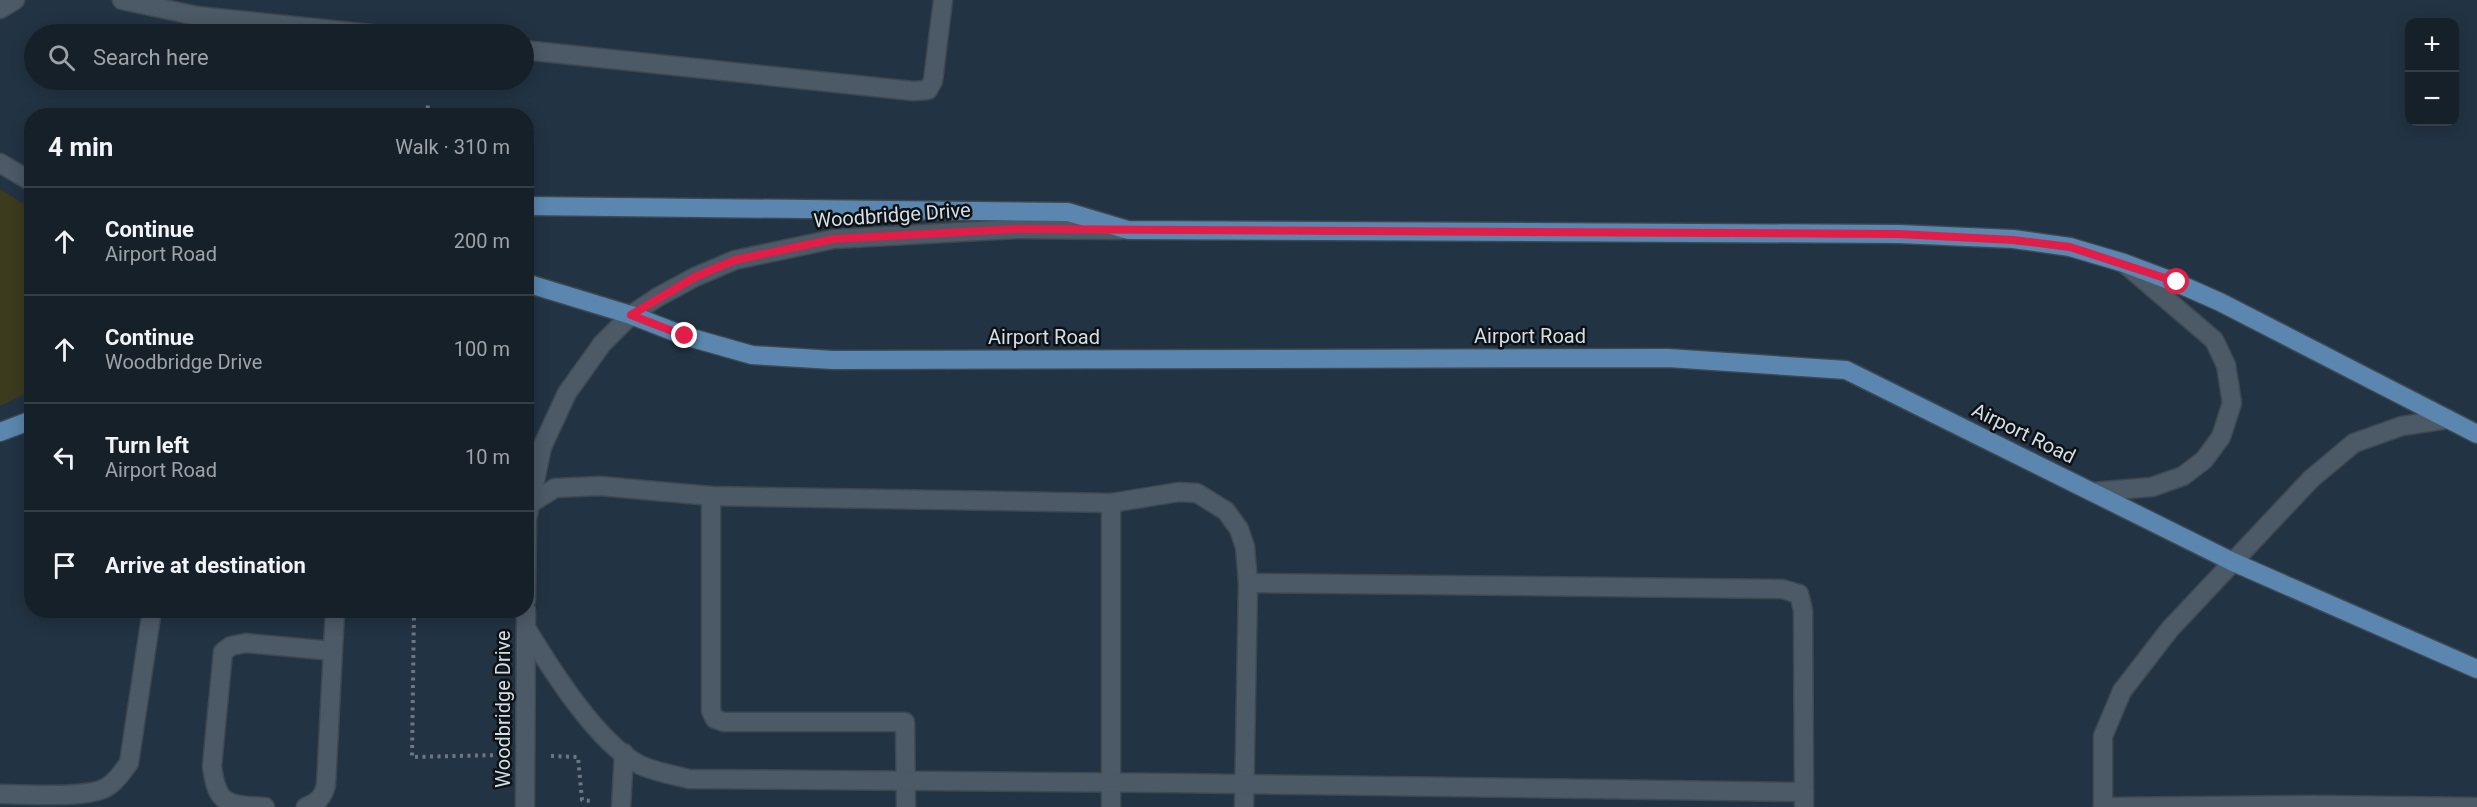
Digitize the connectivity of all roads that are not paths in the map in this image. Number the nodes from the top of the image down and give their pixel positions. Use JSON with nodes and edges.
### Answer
{"nodes":[{"id":1,"x":15,"y":0,"type":"edge"},
{"id":2,"x":122,"y":0,"type":"edge"},
{"id":3,"x":943,"y":0,"type":"edge"},
{"id":4,"x":198,"y":8,"type":"edge"},
{"id":5,"x":0,"y":9,"type":"edge"},
{"id":6,"x":304,"y":24,"type":"edge"},
{"id":7,"x":534,"y":51,"type":"edge"},
{"id":8,"x":0,"y":163,"type":"edge"},
{"id":9,"x":24,"y":177,"type":"edge"},
{"id":10,"x":534,"y":206,"type":"edge"},
{"id":11,"x":1128,"y":230,"type":"junction"},
{"id":12,"x":2124,"y":263,"type":"junction"},
{"id":13,"x":534,"y":285,"type":"edge"},
{"id":14,"x":631,"y":315,"type":"junction"},
{"id":15,"x":2448,"y":418,"type":"junction"},
{"id":16,"x":24,"y":423,"type":"edge"},
{"id":17,"x":0,"y":432,"type":"edge"},
{"id":18,"x":2477,"y":434,"type":"edge"},
{"id":19,"x":534,"y":488,"type":"edge"},
{"id":20,"x":2092,"y":492,"type":"junction"},
{"id":21,"x":711,"y":496,"type":"junction"},
{"id":22,"x":534,"y":501,"type":"edge"},
{"id":23,"x":1111,"y":503,"type":"junction"},
{"id":24,"x":2232,"y":562,"type":"junction"},
{"id":25,"x":1248,"y":583,"type":"junction"},
{"id":26,"x":151,"y":618,"type":"edge"},
{"id":27,"x":335,"y":618,"type":"edge"},
{"id":28,"x":526,"y":619,"type":"edge"},
{"id":29,"x":333,"y":651,"type":"junction"},
{"id":30,"x":2477,"y":669,"type":"edge"},
{"id":31,"x":624,"y":753,"type":"junction"},
{"id":32,"x":906,"y":780,"type":"junction"},
{"id":33,"x":1110,"y":782,"type":"junction"},
{"id":34,"x":1244,"y":784,"type":"junction"},
{"id":35,"x":0,"y":794,"type":"edge"},
{"id":36,"x":1804,"y":799,"type":"edge"},
{"id":37,"x":621,"y":804,"type":"edge"},
{"id":38,"x":265,"y":807,"type":"edge"},
{"id":39,"x":306,"y":807,"type":"edge"},
{"id":40,"x":525,"y":807,"type":"edge"},
{"id":41,"x":906,"y":807,"type":"edge"},
{"id":42,"x":1111,"y":807,"type":"edge"},
{"id":43,"x":1244,"y":807,"type":"edge"},
{"id":44,"x":2103,"y":807,"type":"edge"},
{"id":45,"x":2475,"y":807,"type":"edge"}],
"edges":[{"from":1,"to":5,"type":"lane"},
{"from":2,"to":4,"type":"lane"},
{"from":3,"to":7,"type":"lane"},
{"from":4,"to":6,"type":"lane"},
{"from":8,"to":9,"type":"lane"},
{"from":10,"to":11,"type":"main road"},
{"from":11,"to":12,"type":"main road"},
{"from":11,"to":14,"type":"lane","name":"Woodbridge Drive"},
{"from":12,"to":15,"type":"main road"},
{"from":12,"to":20,"type":"lane"},
{"from":13,"to":14,"type":"main road","name":"Airport Road"},
{"from":14,"to":19,"type":"lane","name":"Woodbridge Drive"},
{"from":14,"to":20,"type":"main road","name":"Airport Road"},
{"from":15,"to":18,"type":"main road"},
{"from":15,"to":24,"type":"lane"},
{"from":16,"to":17,"type":"main road"},
{"from":20,"to":24,"type":"main road","name":"Airport Road"},
{"from":21,"to":22,"type":"lane"},
{"from":21,"to":23,"type":"lane"},
{"from":21,"to":32,"type":"lane"},
{"from":23,"to":25,"type":"lane"},
{"from":23,"to":33,"type":"lane"},
{"from":24,"to":30,"type":"main road","name":"Airport Road"},
{"from":24,"to":44,"type":"lane"},
{"from":25,"to":34,"type":"lane"},
{"from":25,"to":36,"type":"lane"},
{"from":26,"to":35,"type":"lane"},
{"from":27,"to":29,"type":"lane"},
{"from":28,"to":31,"type":"lane"},
{"from":28,"to":40,"type":"lane","name":"Woodbridge Drive"},
{"from":29,"to":38,"type":"lane"},
{"from":29,"to":39,"type":"lane"},
{"from":31,"to":32,"type":"lane"},
{"from":31,"to":37,"type":"lane"},
{"from":32,"to":33,"type":"lane"},
{"from":32,"to":41,"type":"lane"},
{"from":33,"to":34,"type":"lane"},
{"from":33,"to":42,"type":"lane"},
{"from":34,"to":36,"type":"lane"},
{"from":34,"to":43,"type":"lane"},
{"from":44,"to":45,"type":"lane"}]}
